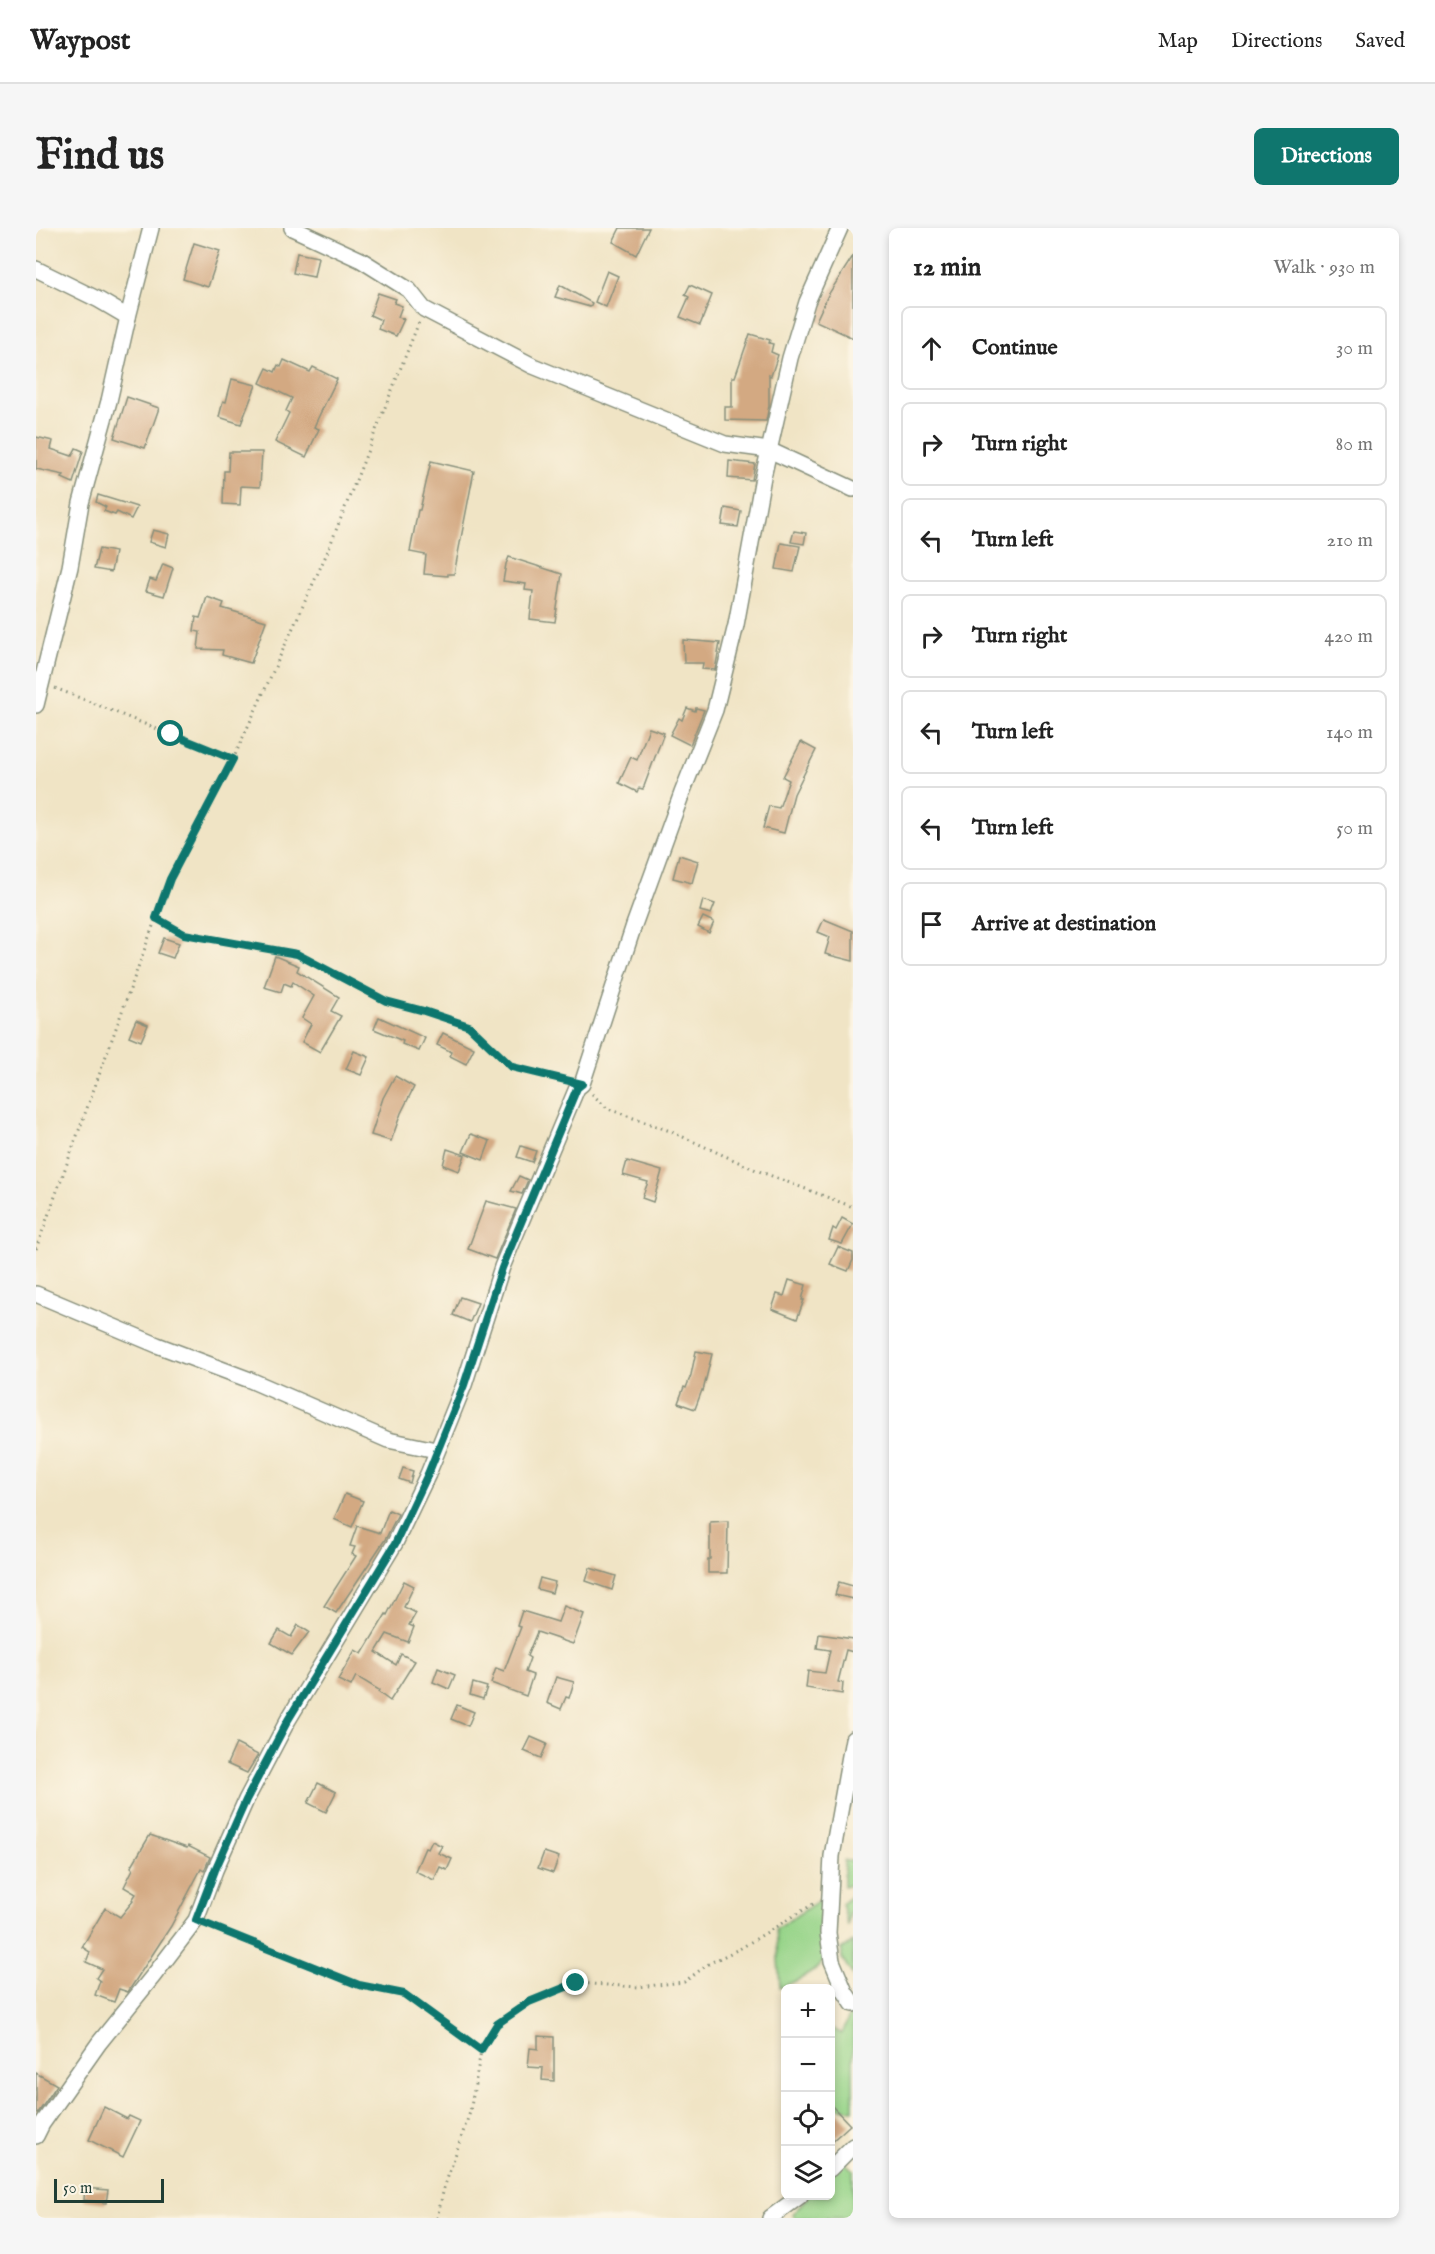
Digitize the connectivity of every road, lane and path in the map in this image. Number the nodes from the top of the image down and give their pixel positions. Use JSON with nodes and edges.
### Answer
{"nodes":[{"id":1,"x":151,"y":228,"type":"edge"},
{"id":2,"x":292,"y":228,"type":"edge"},
{"id":3,"x":840,"y":228,"type":"edge"},
{"id":4,"x":36,"y":269,"type":"edge"},
{"id":5,"x":424,"y":309,"type":"junction"},
{"id":6,"x":128,"y":317,"type":"junction"},
{"id":7,"x":769,"y":450,"type":"junction"},
{"id":8,"x":853,"y":489,"type":"edge"},
{"id":9,"x":41,"y":682,"type":"junction"},
{"id":10,"x":36,"y":705,"type":"edge"},
{"id":11,"x":233,"y":759,"type":"junction"},
{"id":12,"x":156,"y":918,"type":"junction"},
{"id":13,"x":582,"y":1084,"type":"junction"},
{"id":14,"x":853,"y":1207,"type":"edge"},
{"id":15,"x":36,"y":1249,"type":"edge"},
{"id":16,"x":36,"y":1294,"type":"edge"},
{"id":17,"x":436,"y":1450,"type":"junction"},
{"id":18,"x":853,"y":1739,"type":"edge"},
{"id":19,"x":829,"y":1894,"type":"junction"},
{"id":20,"x":196,"y":1920,"type":"junction"},
{"id":21,"x":853,"y":2004,"type":"edge"},
{"id":22,"x":481,"y":2050,"type":"junction"},
{"id":23,"x":36,"y":2136,"type":"edge"},
{"id":24,"x":853,"y":2146,"type":"edge"},
{"id":25,"x":835,"y":2165,"type":"edge"},
{"id":26,"x":795,"y":2200,"type":"edge"},
{"id":27,"x":436,"y":2218,"type":"edge"},
{"id":28,"x":770,"y":2218,"type":"edge"}],
"edges":[{"from":1,"to":6,"type":"street"},
{"from":2,"to":5,"type":"street"},
{"from":3,"to":7,"type":"street"},
{"from":4,"to":6,"type":"street"},
{"from":5,"to":7,"type":"street"},
{"from":5,"to":11,"type":"path"},
{"from":6,"to":9,"type":"street"},
{"from":7,"to":8,"type":"street"},
{"from":7,"to":13,"type":"street"},
{"from":9,"to":10,"type":"street"},
{"from":9,"to":11,"type":"path"},
{"from":11,"to":12,"type":"path"},
{"from":12,"to":13,"type":"path"},
{"from":12,"to":15,"type":"path"},
{"from":13,"to":14,"type":"path"},
{"from":13,"to":17,"type":"street"},
{"from":16,"to":17,"type":"street"},
{"from":17,"to":20,"type":"street"},
{"from":18,"to":19,"type":"street"},
{"from":19,"to":21,"type":"street"},
{"from":19,"to":22,"type":"path"},
{"from":20,"to":22,"type":"path"},
{"from":20,"to":23,"type":"street"},
{"from":22,"to":27,"type":"path"},
{"from":24,"to":25,"type":"street"},
{"from":26,"to":28,"type":"street"}]}
